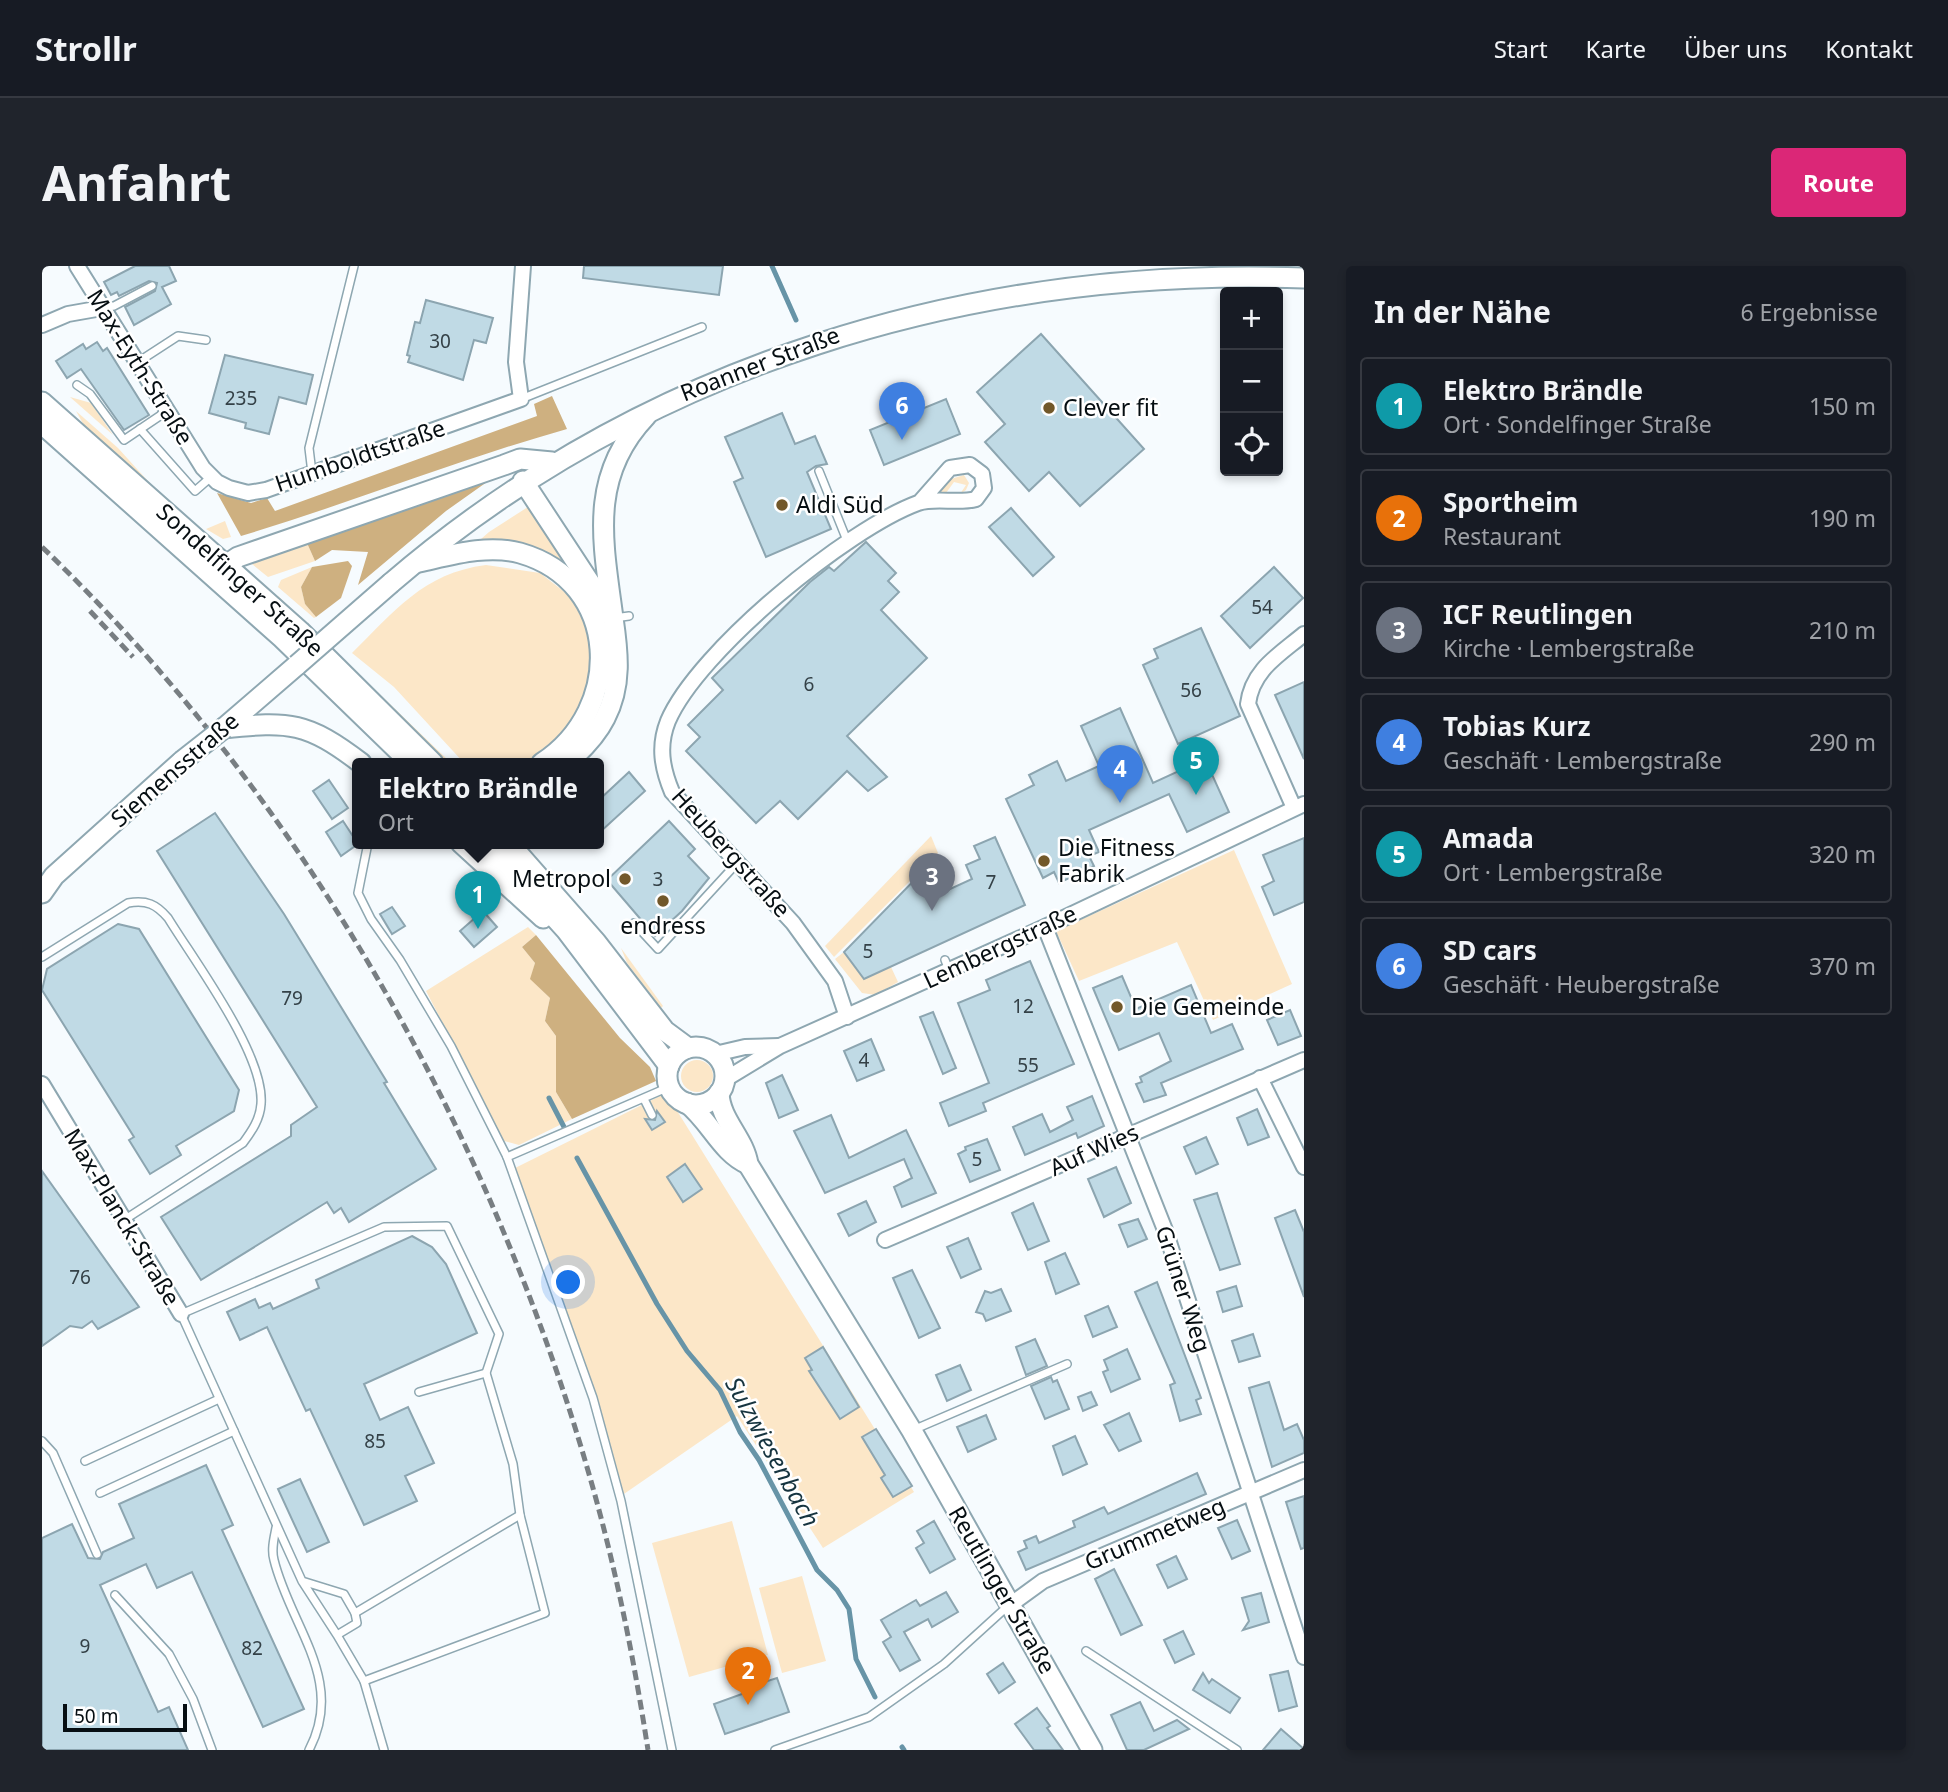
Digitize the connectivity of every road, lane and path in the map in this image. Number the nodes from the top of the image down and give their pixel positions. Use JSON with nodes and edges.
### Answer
{"nodes":[{"id":1,"x":77,"y":266,"type":"edge"},
{"id":2,"x":354,"y":266,"type":"edge"},
{"id":3,"x":523,"y":266,"type":"edge"},
{"id":4,"x":1304,"y":278,"type":"edge"},
{"id":5,"x":152,"y":286,"type":"dead end"},
{"id":6,"x":102,"y":308,"type":"junction"},
{"id":7,"x":42,"y":324,"type":"edge"},
{"id":8,"x":702,"y":327,"type":"dead end"},
{"id":9,"x":206,"y":340,"type":"dead end"},
{"id":10,"x":137,"y":363,"type":"junction"},
{"id":11,"x":77,"y":385,"type":"dead end"},
{"id":12,"x":521,"y":399,"type":"junction"},
{"id":13,"x":42,"y":402,"type":"edge"},
{"id":14,"x":654,"y":407,"type":"junction"},
{"id":15,"x":167,"y":411,"type":"junction"},
{"id":16,"x":42,"y":424,"type":"edge"},
{"id":17,"x":140,"y":429,"type":"junction"},
{"id":18,"x":552,"y":462,"type":"junction"},
{"id":19,"x":819,"y":471,"type":"dead end"},
{"id":20,"x":207,"y":472,"type":"junction"},
{"id":21,"x":312,"y":474,"type":"junction"},
{"id":22,"x":523,"y":481,"type":"junction"},
{"id":23,"x":920,"y":502,"type":"dead end"},
{"id":24,"x":849,"y":543,"type":"junction"},
{"id":25,"x":415,"y":563,"type":"junction"},
{"id":26,"x":218,"y":570,"type":"junction"},
{"id":27,"x":621,"y":617,"type":"junction"},
{"id":28,"x":1304,"y":634,"type":"edge"},
{"id":29,"x":297,"y":665,"type":"joint"},
{"id":30,"x":224,"y":728,"type":"junction"},
{"id":31,"x":353,"y":758,"type":"edge"},
{"id":32,"x":406,"y":758,"type":"edge"},
{"id":33,"x":428,"y":758,"type":"edge"},
{"id":34,"x":548,"y":758,"type":"edge"},
{"id":35,"x":572,"y":758,"type":"edge"},
{"id":36,"x":1299,"y":806,"type":"edge"},
{"id":37,"x":367,"y":849,"type":"edge"},
{"id":38,"x":467,"y":849,"type":"edge"},
{"id":39,"x":492,"y":849,"type":"edge"},
{"id":40,"x":514,"y":849,"type":"edge"},
{"id":41,"x":522,"y":849,"type":"edge"},
{"id":42,"x":737,"y":863,"type":"junction"},
{"id":43,"x":530,"y":867,"type":"junction"},
{"id":44,"x":48,"y":880,"type":"edge"},
{"id":45,"x":42,"y":893,"type":"edge"},
{"id":46,"x":635,"y":923,"type":"dead end"},
{"id":47,"x":1045,"y":927,"type":"junction"},
{"id":48,"x":566,"y":930,"type":"junction"},
{"id":49,"x":45,"y":954,"type":"edge"},
{"id":50,"x":847,"y":1017,"type":"junction"},
{"id":51,"x":780,"y":1046,"type":"junction"},
{"id":52,"x":688,"y":1048,"type":"junction"},
{"id":53,"x":715,"y":1054,"type":"junction"},
{"id":54,"x":1304,"y":1060,"type":"edge"},
{"id":55,"x":669,"y":1066,"type":"junction"},
{"id":56,"x":1260,"y":1079,"type":"junction"},
{"id":57,"x":42,"y":1084,"type":"edge"},
{"id":58,"x":669,"y":1087,"type":"junction"},
{"id":59,"x":721,"y":1087,"type":"junction"},
{"id":60,"x":644,"y":1099,"type":"junction"},
{"id":61,"x":687,"y":1103,"type":"junction"},
{"id":62,"x":652,"y":1115,"type":"dead end"},
{"id":63,"x":1128,"y":1135,"type":"junction"},
{"id":64,"x":507,"y":1157,"type":"junction"},
{"id":65,"x":748,"y":1164,"type":"junction"},
{"id":66,"x":1304,"y":1167,"type":"edge"},
{"id":67,"x":124,"y":1220,"type":"junction"},
{"id":68,"x":885,"y":1240,"type":"dead end"},
{"id":69,"x":181,"y":1314,"type":"junction"},
{"id":70,"x":1068,"y":1364,"type":"dead end"},
{"id":71,"x":486,"y":1373,"type":"junction"},
{"id":72,"x":419,"y":1392,"type":"dead end"},
{"id":73,"x":219,"y":1398,"type":"junction"},
{"id":74,"x":234,"y":1431,"type":"junction"},
{"id":75,"x":912,"y":1431,"type":"junction"},
{"id":76,"x":42,"y":1441,"type":"edge"},
{"id":77,"x":85,"y":1461,"type":"dead end"},
{"id":78,"x":1304,"y":1470,"type":"edge"},
{"id":79,"x":100,"y":1493,"type":"dead end"},
{"id":80,"x":1249,"y":1494,"type":"junction"},
{"id":81,"x":520,"y":1515,"type":"junction"},
{"id":82,"x":276,"y":1526,"type":"junction"},
{"id":83,"x":97,"y":1554,"type":"dead end"},
{"id":84,"x":302,"y":1581,"type":"junction"},
{"id":85,"x":115,"y":1595,"type":"dead end"},
{"id":86,"x":1010,"y":1605,"type":"junction"},
{"id":87,"x":355,"y":1613,"type":"junction"},
{"id":88,"x":337,"y":1635,"type":"junction"},
{"id":89,"x":1086,"y":1651,"type":"dead end"},
{"id":90,"x":1303,"y":1652,"type":"edge"},
{"id":91,"x":364,"y":1681,"type":"junction"},
{"id":92,"x":212,"y":1750,"type":"edge"},
{"id":93,"x":309,"y":1750,"type":"edge"},
{"id":94,"x":384,"y":1750,"type":"edge"},
{"id":95,"x":672,"y":1750,"type":"edge"},
{"id":96,"x":775,"y":1750,"type":"edge"},
{"id":97,"x":1092,"y":1750,"type":"edge"},
{"id":98,"x":1237,"y":1750,"type":"edge"}],
"edges":[{"from":1,"to":6,"type":"street","name":"Max-Eyth-Straße"},
{"from":2,"to":21,"type":"lane"},
{"from":3,"to":12,"type":"street"},
{"from":4,"to":14,"type":"main road","name":"Roanner Straße"},
{"from":5,"to":6,"type":"lane"},
{"from":6,"to":7,"type":"street"},
{"from":6,"to":10,"type":"street","name":"Max-Eyth-Straße"},
{"from":8,"to":12,"type":"lane","name":"Humboldtstraße"},
{"from":9,"to":10,"type":"lane"},
{"from":10,"to":15,"type":"street","name":"Max-Eyth-Straße"},
{"from":11,"to":17,"type":"lane"},
{"from":12,"to":21,"type":"street","name":"Humboldtstraße"},
{"from":13,"to":26,"type":"main road","name":"Sondelfinger Straße"},
{"from":14,"to":18,"type":"main road","name":"Roanner Straße"},
{"from":14,"to":27,"type":"main road"},
{"from":15,"to":17,"type":"lane"},
{"from":15,"to":20,"type":"street","name":"Max-Eyth-Straße"},
{"from":16,"to":26,"type":"main road","name":"Sondelfinger Straße"},
{"from":17,"to":20,"type":"lane"},
{"from":18,"to":22,"type":"main road","name":"Roanner Straße"},
{"from":18,"to":26,"type":"main road"},
{"from":19,"to":24,"type":"lane"},
{"from":20,"to":21,"type":"street","name":"Humboldtstraße"},
{"from":22,"to":25,"type":"main road","name":"Roanner Straße"},
{"from":22,"to":27,"type":"main road"},
{"from":23,"to":24,"type":"street","name":"Heubergstraße"},
{"from":24,"to":42,"type":"street","name":"Heubergstraße"},
{"from":25,"to":29,"type":"main road","name":"Roanner Straße","bridge":true},
{"from":25,"to":34,"type":"main road"},
{"from":26,"to":32,"type":"main road","name":"Sondelfinger Straße"},
{"from":26,"to":33,"type":"main road","name":"Sondelfinger Straße"},
{"from":27,"to":35,"type":"main road"},
{"from":28,"to":36,"type":"street","name":"Lembergstraße"},
{"from":29,"to":30,"type":"main road","name":"Siemensstraße"},
{"from":30,"to":31,"type":"main road"},
{"from":30,"to":44,"type":"main road","name":"Siemensstraße","bridge":true},
{"from":36,"to":47,"type":"street","name":"Lembergstraße"},
{"from":37,"to":64,"type":"lane"},
{"from":38,"to":48,"type":"main road"},
{"from":39,"to":48,"type":"main road"},
{"from":40,"to":43,"type":"main road"},
{"from":41,"to":43,"type":"main road"},
{"from":42,"to":46,"type":"lane"},
{"from":42,"to":50,"type":"street","name":"Heubergstraße"},
{"from":43,"to":52,"type":"main road"},
{"from":44,"to":45,"type":"main road","name":"Siemensstraße"},
{"from":47,"to":50,"type":"street","name":"Lembergstraße"},
{"from":47,"to":63,"type":"street","name":"Grüner Weg"},
{"from":48,"to":55,"type":"main road"},
{"from":49,"to":67,"type":"lane"},
{"from":50,"to":51,"type":"street","name":"Lembergstraße"},
{"from":51,"to":53,"type":"street","name":"Lembergstraße"},
{"from":51,"to":59,"type":"street","name":"Lembergstraße"},
{"from":52,"to":53,"type":"main road"},
{"from":52,"to":55,"type":"main road"},
{"from":53,"to":59,"type":"main road"},
{"from":54,"to":56,"type":"street","name":"Auf Wies"},
{"from":55,"to":58,"type":"main road"},
{"from":56,"to":63,"type":"street","name":"Auf Wies"},
{"from":56,"to":66,"type":"street"},
{"from":57,"to":67,"type":"street","name":"Max-Planck-Straße"},
{"from":58,"to":60,"type":"lane"},
{"from":58,"to":61,"type":"main road"},
{"from":59,"to":61,"type":"main road"},
{"from":59,"to":65,"type":"main road","name":"Reutlinger Straße"},
{"from":60,"to":62,"type":"lane"},
{"from":60,"to":64,"type":"lane"},
{"from":61,"to":65,"type":"main road","name":"Reutlinger Straße"},
{"from":63,"to":68,"type":"street","name":"Auf Wies"},
{"from":63,"to":80,"type":"street","name":"Grüner Weg"},
{"from":64,"to":95,"type":"lane"},
{"from":65,"to":75,"type":"main road","name":"Reutlinger Straße"},
{"from":67,"to":69,"type":"street","name":"Max-Planck-Straße"},
{"from":69,"to":71,"type":"lane"},
{"from":69,"to":73,"type":"lane"},
{"from":70,"to":75,"type":"lane"},
{"from":71,"to":72,"type":"lane"},
{"from":71,"to":81,"type":"lane"},
{"from":73,"to":74,"type":"lane"},
{"from":73,"to":77,"type":"lane"},
{"from":74,"to":79,"type":"lane"},
{"from":74,"to":82,"type":"lane"},
{"from":75,"to":86,"type":"main road","name":"Reutlinger Straße"},
{"from":76,"to":83,"type":"lane"},
{"from":78,"to":80,"type":"street","name":"Grummetweg"},
{"from":80,"to":86,"type":"street","name":"Grummetweg"},
{"from":80,"to":90,"type":"street","name":"Grüner Weg"},
{"from":81,"to":87,"type":"lane"},
{"from":81,"to":91,"type":"lane"},
{"from":82,"to":84,"type":"lane"},
{"from":82,"to":93,"type":"lane"},
{"from":84,"to":87,"type":"lane"},
{"from":84,"to":88,"type":"lane"},
{"from":85,"to":92,"type":"lane"},
{"from":86,"to":96,"type":"lane"},
{"from":86,"to":97,"type":"main road","name":"Reutlinger Straße"},
{"from":87,"to":88,"type":"lane"},
{"from":88,"to":91,"type":"lane"},
{"from":89,"to":98,"type":"lane"},
{"from":91,"to":94,"type":"lane"}]}
